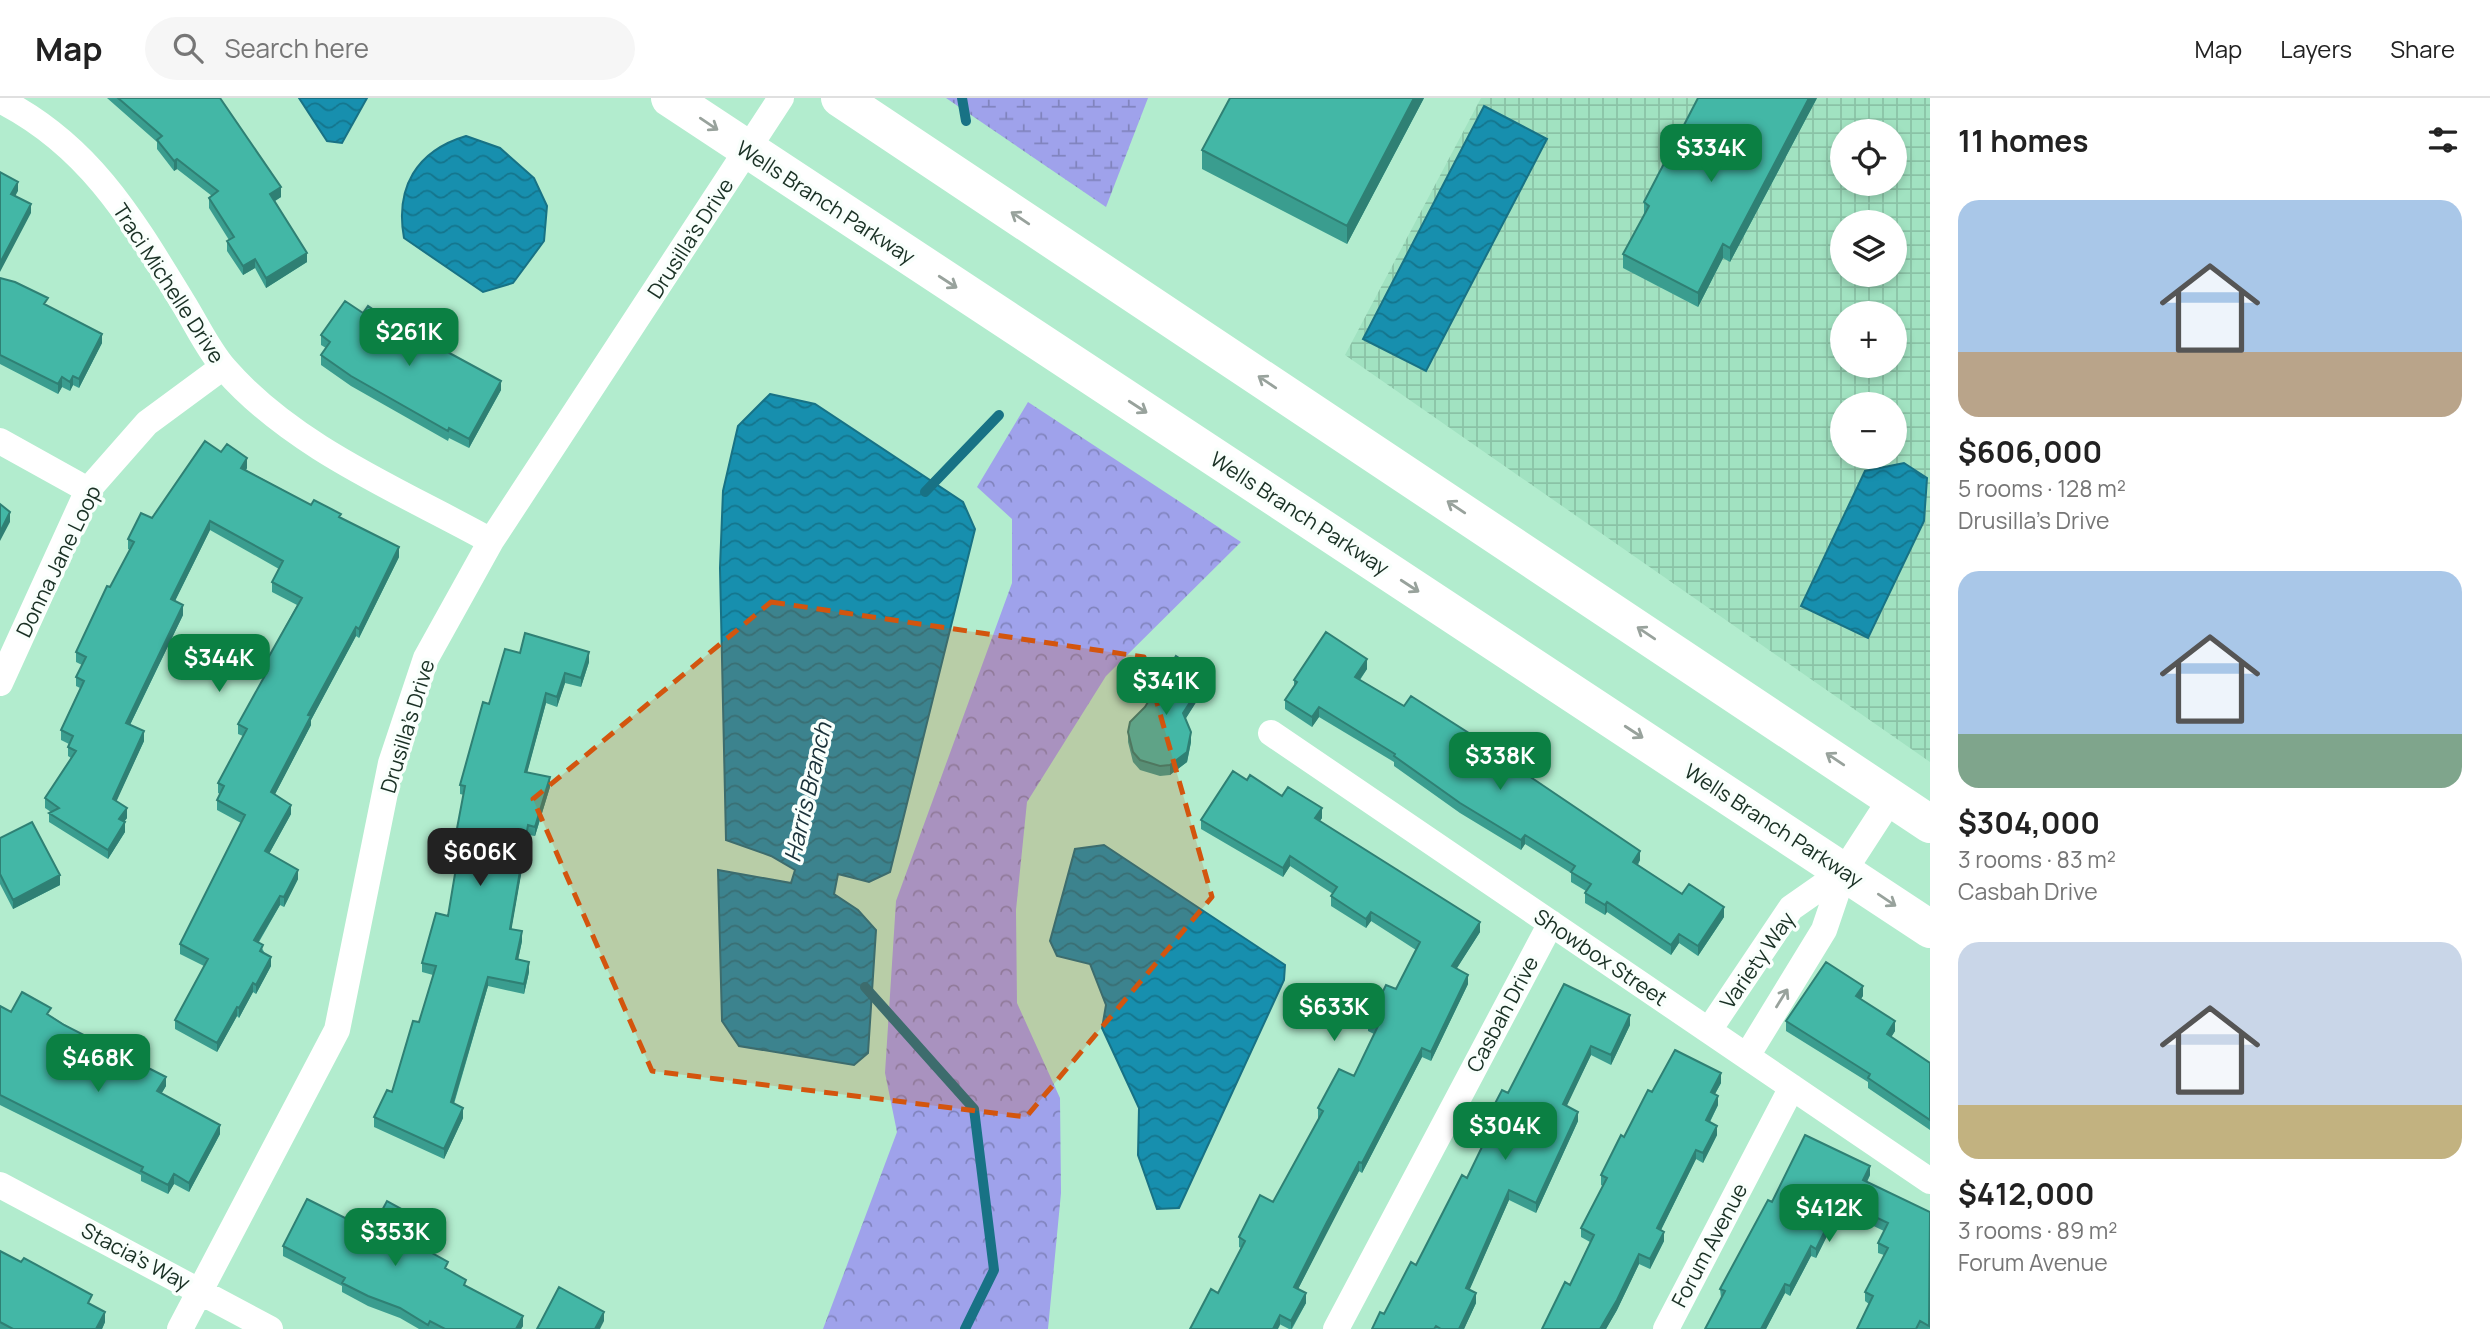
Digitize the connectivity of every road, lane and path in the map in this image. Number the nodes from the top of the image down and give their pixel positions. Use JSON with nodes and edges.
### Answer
{"nodes":[{"id":1,"x":670,"y":98,"type":"edge"},
{"id":2,"x":781,"y":98,"type":"edge"},
{"id":3,"x":840,"y":98,"type":"edge"},
{"id":4,"x":0,"y":100,"type":"edge"},
{"id":5,"x":747,"y":150,"type":"junction"},
{"id":6,"x":223,"y":367,"type":"junction"},
{"id":7,"x":0,"y":441,"type":"edge"},
{"id":8,"x":88,"y":490,"type":"junction"},
{"id":9,"x":491,"y":541,"type":"junction"},
{"id":10,"x":0,"y":683,"type":"edge"},
{"id":11,"x":1271,"y":733,"type":"dead end"},
{"id":12,"x":1892,"y":797,"type":"junction"},
{"id":13,"x":1930,"y":824,"type":"edge"},
{"id":14,"x":1844,"y":871,"type":"junction"},
{"id":15,"x":1551,"y":923,"type":"junction"},
{"id":16,"x":1930,"y":929,"type":"edge"},
{"id":17,"x":1709,"y":1030,"type":"junction"},
{"id":18,"x":1746,"y":1056,"type":"junction"},
{"id":19,"x":1792,"y":1087,"type":"junction"},
{"id":20,"x":1930,"y":1181,"type":"edge"},
{"id":21,"x":0,"y":1185,"type":"edge"},
{"id":22,"x":199,"y":1290,"type":"junction"},
{"id":23,"x":180,"y":1329,"type":"edge"},
{"id":24,"x":270,"y":1329,"type":"edge"},
{"id":25,"x":1336,"y":1329,"type":"edge"},
{"id":26,"x":1666,"y":1329,"type":"edge"}],
"edges":[{"from":1,"to":5,"type":"main road","name":"Wells Branch Parkway","one_way":true},
{"from":2,"to":5,"type":"street","name":"Drusilla's Drive"},
{"from":12,"to":3,"type":"main road","one_way":true},
{"from":4,"to":6,"type":"street","name":"Traci Michelle Drive"},
{"from":5,"to":9,"type":"street","name":"Drusilla's Drive"},
{"from":5,"to":14,"type":"main road","name":"Wells Branch Parkway","one_way":true},
{"from":6,"to":8,"type":"street","name":"Donna Jane Loop"},
{"from":6,"to":9,"type":"street","name":"Traci Michelle Drive"},
{"from":7,"to":8,"type":"street"},
{"from":8,"to":10,"type":"street","name":"Donna Jane Loop"},
{"from":9,"to":22,"type":"street","name":"Drusilla's Drive"},
{"from":11,"to":15,"type":"street","name":"Showbox Street"},
{"from":12,"to":13,"type":"main road"},
{"from":12,"to":14,"type":"street"},
{"from":14,"to":16,"type":"main road","name":"Wells Branch Parkway","one_way":true},
{"from":14,"to":17,"type":"street","name":"Variety Way"},
{"from":18,"to":14,"type":"street","name":"Variety Way","one_way":true},
{"from":15,"to":17,"type":"street","name":"Showbox Street"},
{"from":15,"to":25,"type":"street","name":"Casbah Drive"},
{"from":17,"to":18,"type":"street","name":"Showbox Street"},
{"from":18,"to":19,"type":"street","name":"Showbox Street"},
{"from":19,"to":20,"type":"street","name":"Showbox Street"},
{"from":19,"to":26,"type":"street","name":"Forum Avenue"},
{"from":21,"to":22,"type":"street","name":"Stacia's Way"},
{"from":22,"to":23,"type":"street","name":"Drusilla's Drive"},
{"from":22,"to":24,"type":"street","name":"Stacia's Way"}]}
